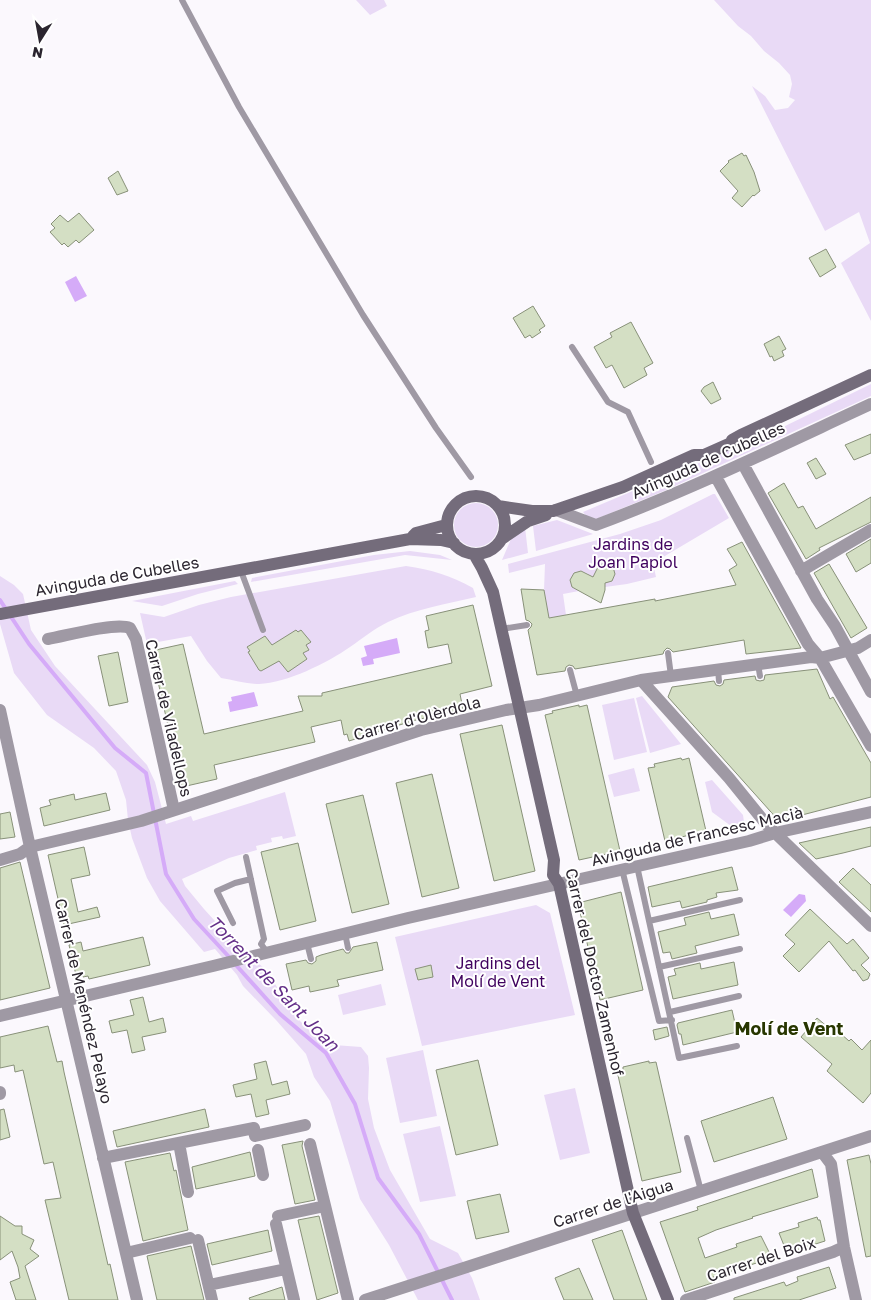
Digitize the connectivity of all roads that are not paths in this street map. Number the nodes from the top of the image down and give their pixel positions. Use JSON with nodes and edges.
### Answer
{"nodes":[{"id":1,"x":182,"y":0,"type":"edge"},
{"id":2,"x":572,"y":347,"type":"dead end"},
{"id":3,"x":871,"y":375,"type":"edge"},
{"id":4,"x":871,"y":404,"type":"edge"},
{"id":5,"x":651,"y":462,"type":"dead end"},
{"id":6,"x":743,"y":464,"type":"junction"},
{"id":7,"x":471,"y":477,"type":"dead end"},
{"id":8,"x":716,"y":477,"type":"junction"},
{"id":9,"x":498,"y":506,"type":"junction"},
{"id":10,"x":553,"y":511,"type":"junction"},
{"id":11,"x":446,"y":525,"type":"junction"},
{"id":12,"x":871,"y":530,"type":"edge"},
{"id":13,"x":502,"y":538,"type":"junction"},
{"id":14,"x":410,"y":539,"type":"junction"},
{"id":15,"x":454,"y":544,"type":"junction"},
{"id":16,"x":492,"y":549,"type":"junction"},
{"id":17,"x":474,"y":554,"type":"junction"},
{"id":18,"x":801,"y":570,"type":"junction"},
{"id":19,"x":241,"y":571,"type":"junction"},
{"id":20,"x":491,"y":589,"type":"junction"},
{"id":21,"x":0,"y":614,"type":"edge"},
{"id":22,"x":527,"y":625,"type":"dead end"},
{"id":23,"x":502,"y":629,"type":"junction"},
{"id":24,"x":263,"y":630,"type":"dead end"},
{"id":25,"x":48,"y":639,"type":"dead end"},
{"id":26,"x":871,"y":640,"type":"edge"},
{"id":27,"x":847,"y":650,"type":"junction"},
{"id":28,"x":668,"y":653,"type":"dead end"},
{"id":29,"x":820,"y":658,"type":"junction"},
{"id":30,"x":570,"y":670,"type":"dead end"},
{"id":31,"x":671,"y":676,"type":"junction"},
{"id":32,"x":641,"y":680,"type":"junction"},
{"id":33,"x":871,"y":692,"type":"edge"},
{"id":34,"x":577,"y":696,"type":"junction"},
{"id":35,"x":519,"y":708,"type":"junction"},
{"id":36,"x":0,"y":712,"type":"edge"},
{"id":37,"x":871,"y":746,"type":"edge"},
{"id":38,"x":169,"y":812,"type":"junction"},
{"id":39,"x":871,"y":812,"type":"edge"},
{"id":40,"x":775,"y":833,"type":"junction"},
{"id":41,"x":30,"y":847,"type":"junction"},
{"id":42,"x":246,"y":857,"type":"dead end"},
{"id":43,"x":0,"y":860,"type":"edge"},
{"id":44,"x":637,"y":866,"type":"junction"},
{"id":45,"x":622,"y":869,"type":"junction"},
{"id":46,"x":250,"y":879,"type":"junction"},
{"id":47,"x":559,"y":884,"type":"junction"},
{"id":48,"x":740,"y":900,"type":"dead end"},
{"id":49,"x":649,"y":921,"type":"junction"},
{"id":50,"x":233,"y":923,"type":"dead end"},
{"id":51,"x":871,"y":926,"type":"edge"},
{"id":52,"x":345,"y":933,"type":"junction"},
{"id":53,"x":306,"y":942,"type":"junction"},
{"id":54,"x":348,"y":948,"type":"dead end"},
{"id":55,"x":740,"y":949,"type":"dead end"},
{"id":56,"x":262,"y":953,"type":"junction"},
{"id":57,"x":311,"y":959,"type":"dead end"},
{"id":58,"x":660,"y":967,"type":"junction"},
{"id":59,"x":738,"y":996,"type":"dead end"},
{"id":60,"x":67,"y":1000,"type":"junction"},
{"id":61,"x":670,"y":1012,"type":"junction"},
{"id":62,"x":0,"y":1016,"type":"edge"},
{"id":63,"x":672,"y":1020,"type":"junction"},
{"id":64,"x":737,"y":1046,"type":"dead end"},
{"id":65,"x":305,"y":1124,"type":"dead end"},
{"id":66,"x":871,"y":1136,"type":"edge"},
{"id":67,"x":687,"y":1138,"type":"dead end"},
{"id":68,"x":178,"y":1143,"type":"junction"},
{"id":69,"x":310,"y":1144,"type":"dead end"},
{"id":70,"x":258,"y":1150,"type":"dead end"},
{"id":71,"x":822,"y":1152,"type":"junction"},
{"id":72,"x":103,"y":1158,"type":"junction"},
{"id":73,"x":263,"y":1175,"type":"dead end"},
{"id":74,"x":701,"y":1191,"type":"junction"},
{"id":75,"x":188,"y":1192,"type":"dead end"},
{"id":76,"x":325,"y":1206,"type":"junction"},
{"id":77,"x":633,"y":1213,"type":"junction"},
{"id":78,"x":844,"y":1246,"type":"junction"},
{"id":79,"x":126,"y":1253,"type":"junction"},
{"id":80,"x":286,"y":1269,"type":"junction"},
{"id":81,"x":208,"y":1285,"type":"junction"},
{"id":82,"x":388,"y":1296,"type":"edge"},
{"id":83,"x":137,"y":1300,"type":"edge"},
{"id":84,"x":212,"y":1300,"type":"edge"},
{"id":85,"x":294,"y":1300,"type":"edge"},
{"id":86,"x":348,"y":1300,"type":"edge"},
{"id":87,"x":365,"y":1300,"type":"edge"},
{"id":88,"x":668,"y":1300,"type":"edge"},
{"id":89,"x":686,"y":1300,"type":"edge"},
{"id":90,"x":856,"y":1300,"type":"edge"}],
"edges":[{"from":1,"to":7,"type":"lane"},
{"from":2,"to":5,"type":"lane"},
{"from":3,"to":10,"type":"street"},
{"from":4,"to":6,"type":"street","name":"Avinguda de Cubelles"},
{"from":6,"to":8,"type":"street","name":"Avinguda de Cubelles"},
{"from":6,"to":18,"type":"street"},
{"from":8,"to":10,"type":"street","name":"Avinguda de Cubelles"},
{"from":8,"to":29,"type":"street"},
{"from":9,"to":10,"type":"street"},
{"from":9,"to":11,"type":"street"},
{"from":9,"to":13,"type":"street"},
{"from":10,"to":13,"type":"street"},
{"from":11,"to":14,"type":"street"},
{"from":11,"to":15,"type":"street"},
{"from":12,"to":18,"type":"street"},
{"from":13,"to":16,"type":"street"},
{"from":14,"to":15,"type":"street"},
{"from":14,"to":19,"type":"street","name":"Avinguda de Cubelles"},
{"from":15,"to":17,"type":"street"},
{"from":16,"to":17,"type":"street"},
{"from":16,"to":20,"type":"street"},
{"from":17,"to":20,"type":"street"},
{"from":18,"to":27,"type":"street"},
{"from":19,"to":21,"type":"street","name":"Avinguda de Cubelles"},
{"from":19,"to":24,"type":"lane"},
{"from":20,"to":23,"type":"street","name":"Carrer del Doctor Zamenhof"},
{"from":22,"to":23,"type":"lane"},
{"from":23,"to":35,"type":"street","name":"Carrer del Doctor Zamenhof"},
{"from":25,"to":38,"type":"street","name":"Carrer de Viladellops"},
{"from":26,"to":27,"type":"street","name":"Carrer d'Olèrdola"},
{"from":27,"to":29,"type":"street","name":"Carrer d'Olèrdola"},
{"from":27,"to":33,"type":"street"},
{"from":28,"to":31,"type":"lane"},
{"from":29,"to":31,"type":"street","name":"Carrer d'Olèrdola"},
{"from":29,"to":37,"type":"street"},
{"from":30,"to":34,"type":"lane"},
{"from":31,"to":32,"type":"street","name":"Carrer d'Olèrdola"},
{"from":32,"to":34,"type":"street","name":"Carrer d'Olèrdola"},
{"from":32,"to":40,"type":"street"},
{"from":34,"to":35,"type":"street","name":"Carrer d'Olèrdola"},
{"from":35,"to":38,"type":"street","name":"Carrer d'Olèrdola"},
{"from":35,"to":47,"type":"street","name":"Carrer del Doctor Zamenhof"},
{"from":36,"to":41,"type":"street","name":"Carrer de Menéndez Pelayo"},
{"from":38,"to":41,"type":"street","name":"Carrer d'Olèrdola"},
{"from":39,"to":40,"type":"street","name":"Avinguda de Francesc Macià"},
{"from":40,"to":44,"type":"street","name":"Avinguda de Francesc Macià"},
{"from":40,"to":51,"type":"street"},
{"from":41,"to":43,"type":"street","name":"Carrer d'Olèrdola"},
{"from":41,"to":60,"type":"street","name":"Carrer de Menéndez Pelayo"},
{"from":42,"to":46,"type":"lane"},
{"from":44,"to":45,"type":"street","name":"Avinguda de Francesc Macià"},
{"from":44,"to":49,"type":"lane"},
{"from":45,"to":47,"type":"street","name":"Avinguda de Francesc Macià"},
{"from":45,"to":63,"type":"lane"},
{"from":46,"to":50,"type":"lane"},
{"from":46,"to":56,"type":"lane"},
{"from":47,"to":52,"type":"street","name":"Avinguda de Francesc Macià"},
{"from":47,"to":77,"type":"street","name":"Carrer del Doctor Zamenhof"},
{"from":48,"to":49,"type":"lane"},
{"from":49,"to":58,"type":"lane"},
{"from":52,"to":53,"type":"street","name":"Avinguda de Francesc Macià"},
{"from":52,"to":54,"type":"lane"},
{"from":53,"to":56,"type":"street","name":"Avinguda de Francesc Macià"},
{"from":53,"to":57,"type":"lane"},
{"from":55,"to":58,"type":"lane"},
{"from":56,"to":60,"type":"street","name":"Avinguda de Francesc Macià"},
{"from":58,"to":61,"type":"lane"},
{"from":59,"to":61,"type":"lane"},
{"from":60,"to":62,"type":"street","name":"Avinguda de Francesc Macià"},
{"from":60,"to":72,"type":"street","name":"Carrer de Menéndez Pelayo"},
{"from":61,"to":63,"type":"lane"},
{"from":63,"to":64,"type":"lane"},
{"from":65,"to":68,"type":"street"},
{"from":66,"to":71,"type":"street","name":"Carrer de l'Aigua"},
{"from":67,"to":74,"type":"lane"},
{"from":68,"to":72,"type":"street"},
{"from":68,"to":75,"type":"street"},
{"from":69,"to":76,"type":"street"},
{"from":70,"to":73,"type":"street"},
{"from":71,"to":74,"type":"street","name":"Carrer de l'Aigua"},
{"from":71,"to":78,"type":"street"},
{"from":72,"to":79,"type":"street","name":"Carrer de Menéndez Pelayo"},
{"from":74,"to":77,"type":"street","name":"Carrer de l'Aigua"},
{"from":76,"to":80,"type":"street"},
{"from":76,"to":86,"type":"street"},
{"from":77,"to":82,"type":"street","name":"Carrer de l'Aigua"},
{"from":77,"to":88,"type":"street","name":"Carrer del Doctor Zamenhof"},
{"from":78,"to":89,"type":"street","name":"Carrer del Boix"},
{"from":78,"to":90,"type":"street"},
{"from":79,"to":81,"type":"street"},
{"from":79,"to":83,"type":"street","name":"Carrer de Menéndez Pelayo"},
{"from":80,"to":81,"type":"street"},
{"from":80,"to":85,"type":"street"},
{"from":81,"to":84,"type":"street"},
{"from":82,"to":87,"type":"street","name":"Carrer de l'Aigua"}]}
